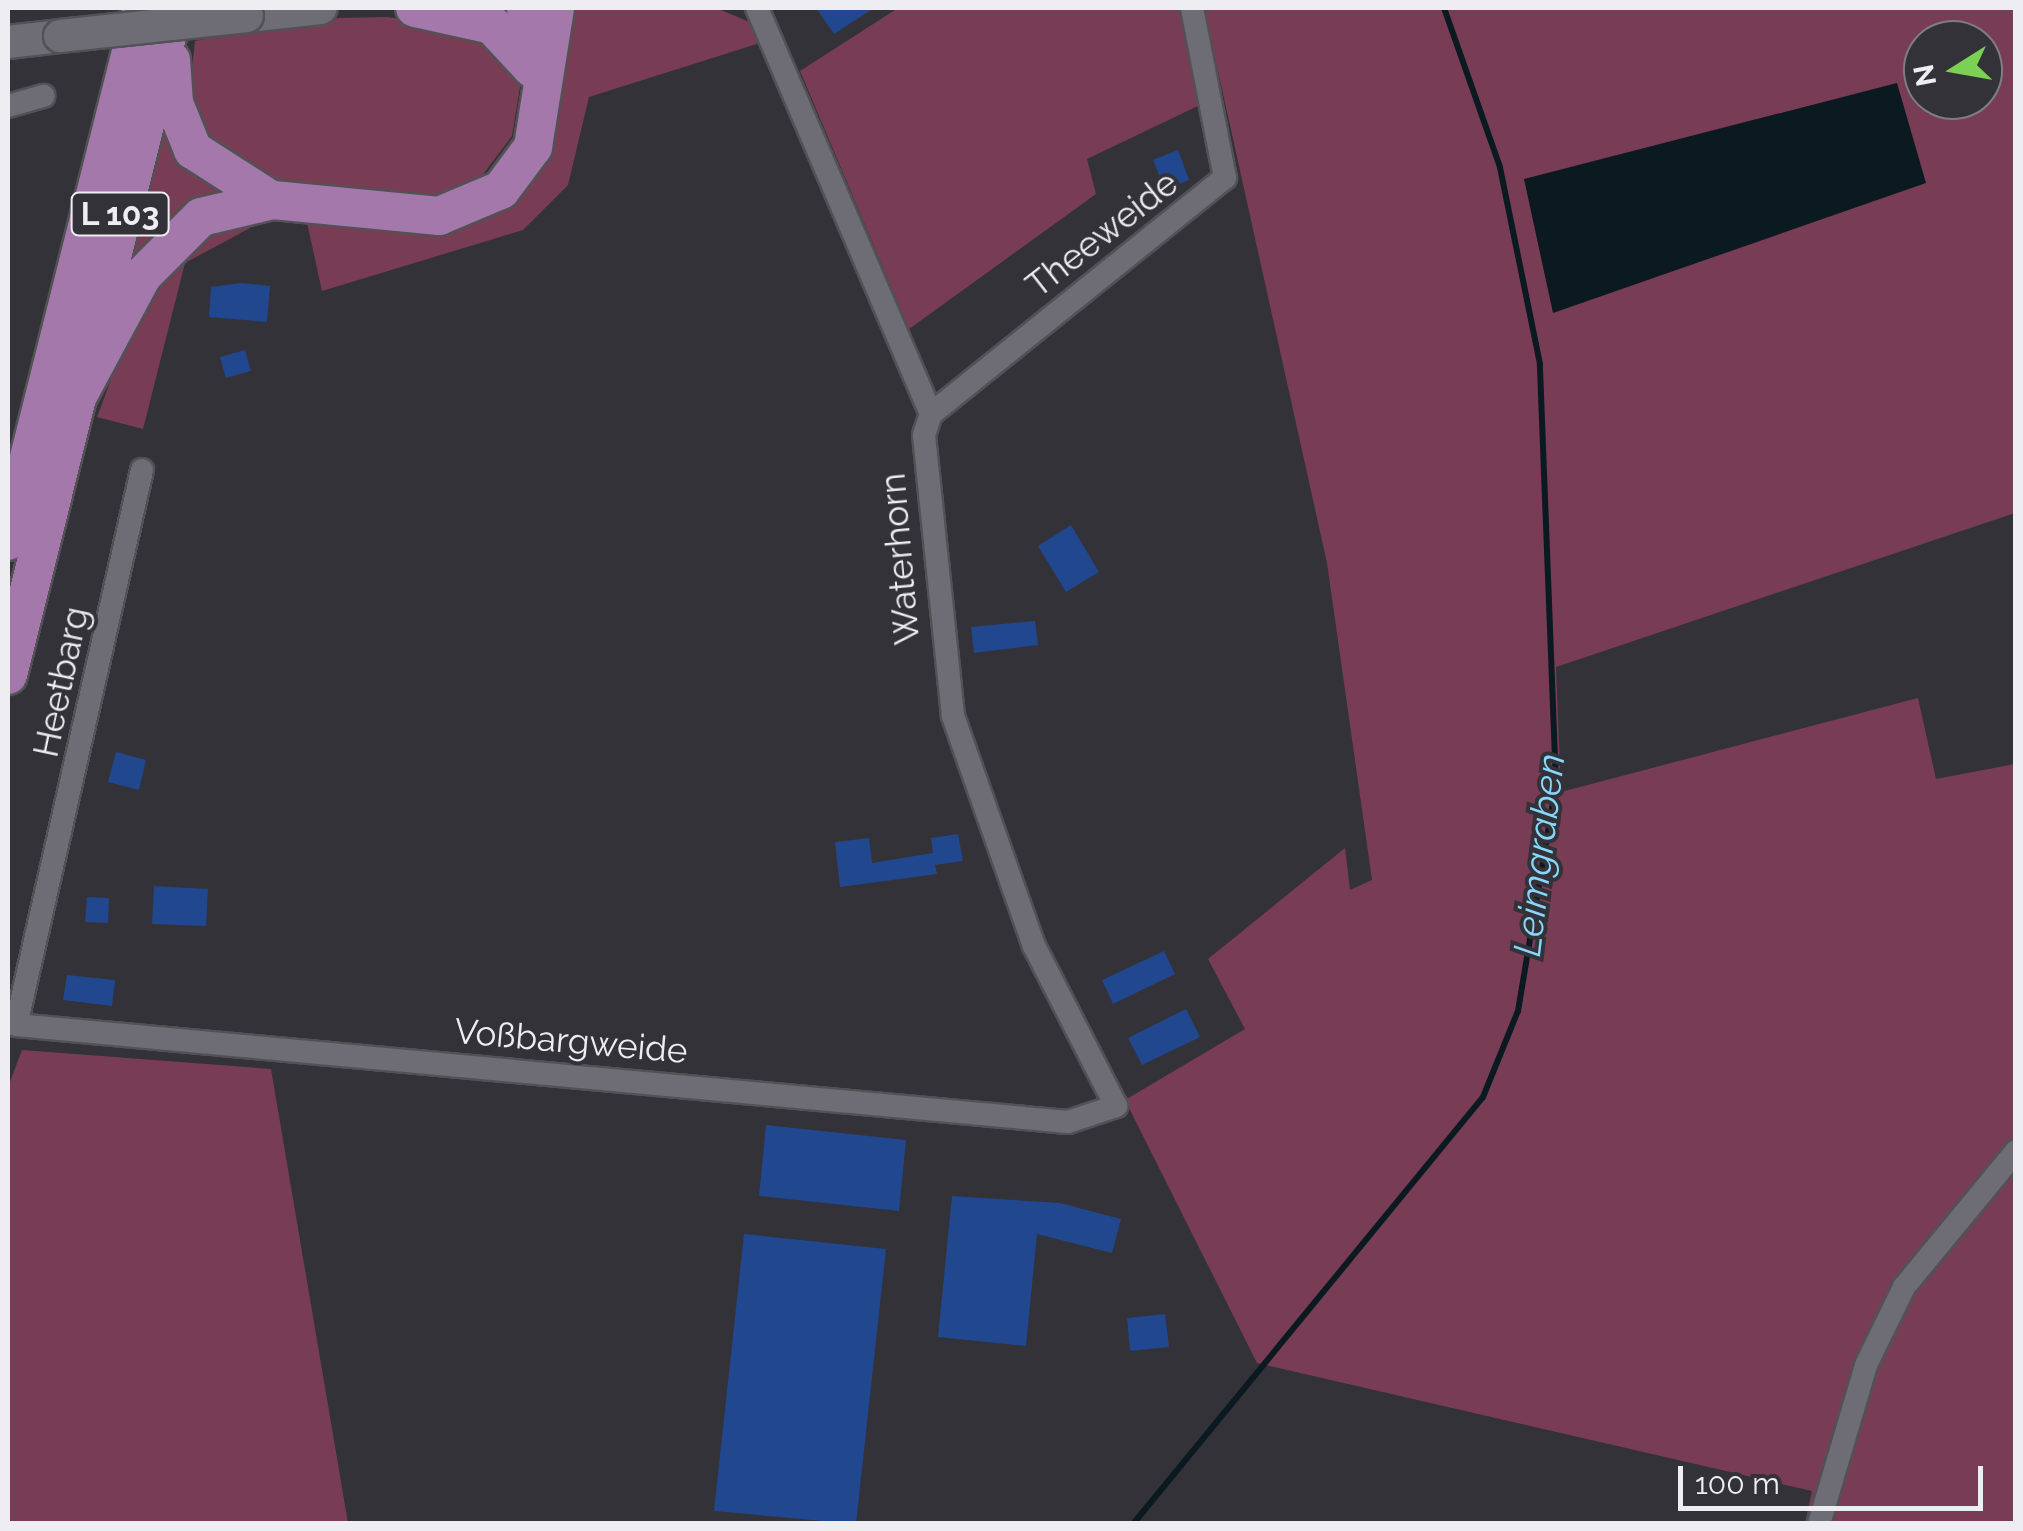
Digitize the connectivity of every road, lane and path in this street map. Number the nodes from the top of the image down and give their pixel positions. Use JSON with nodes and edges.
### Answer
{"nodes":[{"id":1,"x":321,"y":8,"type":"edge"},
{"id":2,"x":415,"y":8,"type":"edge"},
{"id":3,"x":526,"y":8,"type":"edge"},
{"id":4,"x":555,"y":8,"type":"edge"},
{"id":5,"x":758,"y":8,"type":"edge"},
{"id":6,"x":1192,"y":8,"type":"edge"},
{"id":7,"x":162,"y":14,"type":"edge"},
{"id":8,"x":8,"y":42,"type":"edge"},
{"id":9,"x":532,"y":68,"type":"junction"},
{"id":10,"x":44,"y":96,"type":"dead end"},
{"id":11,"x":8,"y":106,"type":"edge"},
{"id":12,"x":539,"y":124,"type":"junction"},
{"id":13,"x":273,"y":200,"type":"junction"},
{"id":14,"x":74,"y":402,"type":"junction"},
{"id":15,"x":931,"y":414,"type":"junction"},
{"id":16,"x":142,"y":470,"type":"dead end"},
{"id":17,"x":8,"y":541,"type":"edge"},
{"id":18,"x":8,"y":675,"type":"edge"},
{"id":19,"x":16,"y":1025,"type":"joint"},
{"id":20,"x":1116,"y":1106,"type":"joint"},
{"id":21,"x":2016,"y":1151,"type":"edge"},
{"id":22,"x":1819,"y":1524,"type":"edge"}],
"edges":[{"from":1,"to":8,"type":"main road","bridge":true},
{"from":2,"to":9,"type":"highway"},
{"from":3,"to":9,"type":"highway"},
{"from":4,"to":12,"type":"highway","number":"L 103"},
{"from":5,"to":15,"type":"street","name":"Waterhorn"},
{"from":6,"to":15,"type":"street","name":"Theeweide"},
{"from":7,"to":13,"type":"highway","number":"L 103"},
{"from":7,"to":14,"type":"highway","number":"L 103"},
{"from":7,"to":17,"type":"highway","number":"L 103"},
{"from":9,"to":12,"type":"highway"},
{"from":10,"to":11,"type":"street"},
{"from":12,"to":13,"type":"highway","number":"L 103"},
{"from":13,"to":14,"type":"highway","number":"L 103"},
{"from":14,"to":18,"type":"highway","number":"L 103"},
{"from":15,"to":20,"type":"street","name":"Waterhorn"},
{"from":16,"to":19,"type":"street","name":"Heetbarg"},
{"from":19,"to":20,"type":"street","name":"Voßbargweide"},
{"from":21,"to":22,"type":"street"}]}
